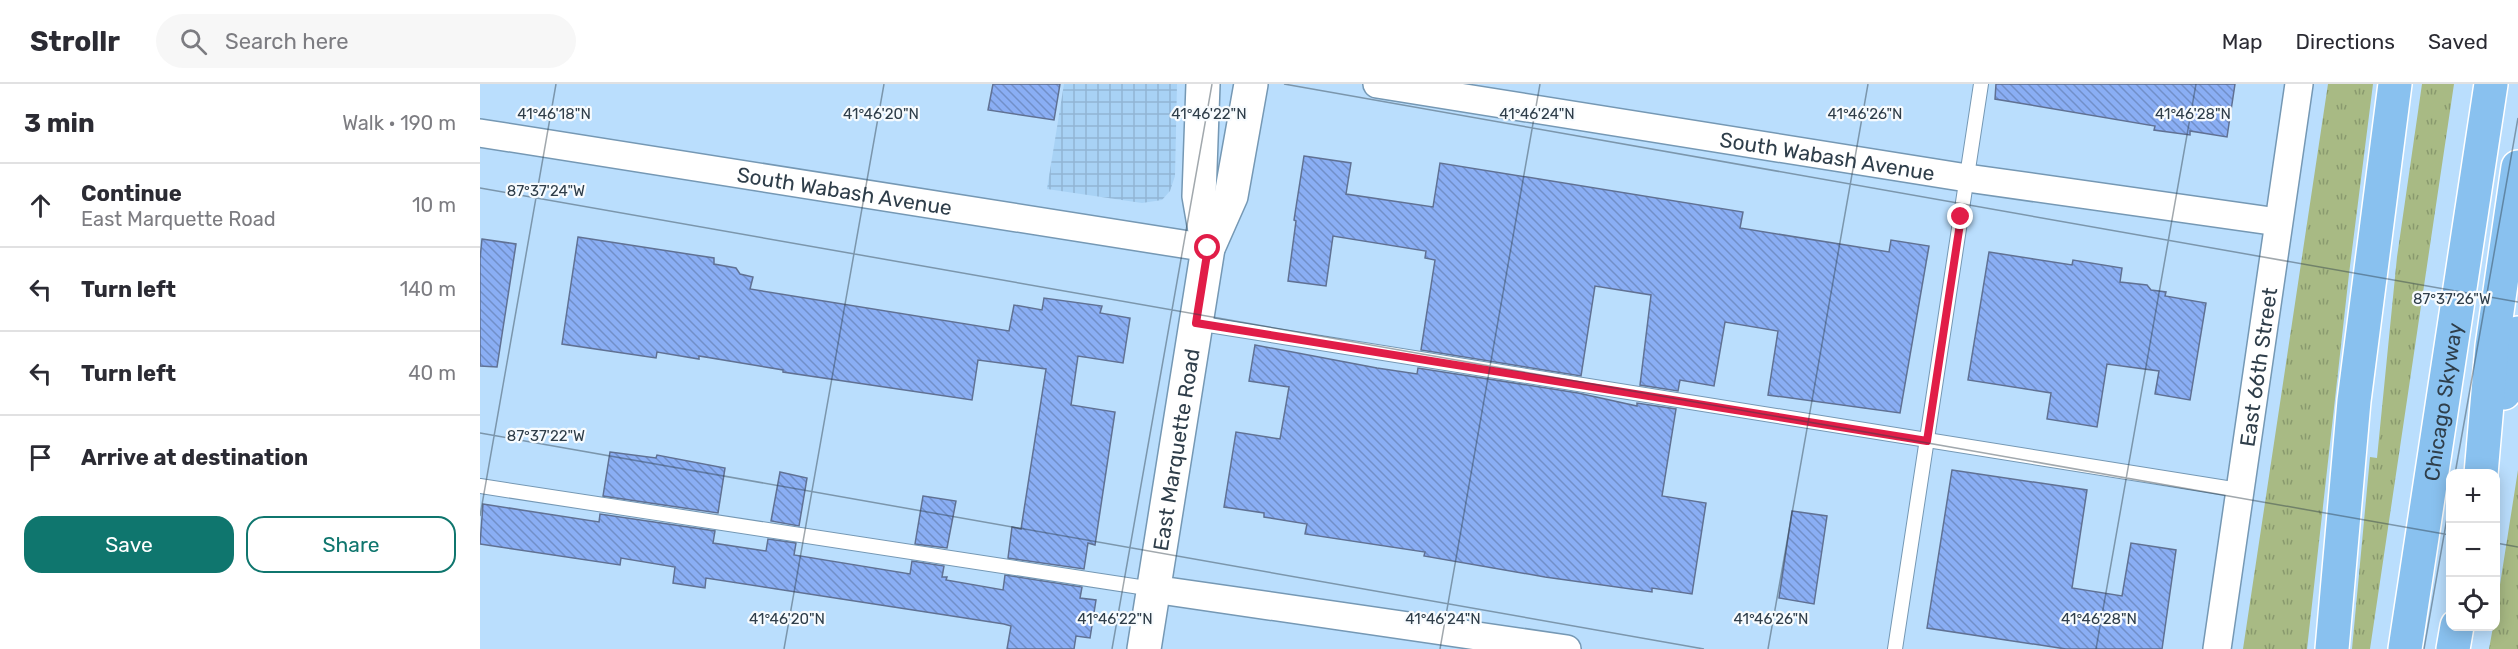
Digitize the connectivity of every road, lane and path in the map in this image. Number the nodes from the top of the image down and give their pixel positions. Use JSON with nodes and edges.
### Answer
{"nodes":[{"id":1,"x":1203,"y":84,"type":"edge"},
{"id":2,"x":1251,"y":84,"type":"edge"},
{"id":3,"x":1377,"y":84,"type":"edge"},
{"id":4,"x":1981,"y":84,"type":"edge"},
{"id":5,"x":2299,"y":84,"type":"edge"},
{"id":6,"x":2395,"y":84,"type":"edge"},
{"id":7,"x":2492,"y":84,"type":"edge"},
{"id":8,"x":480,"y":133,"type":"edge"},
{"id":9,"x":2518,"y":167,"type":"edge"},
{"id":10,"x":1967,"y":178,"type":"junction"},
{"id":11,"x":2278,"y":222,"type":"junction"},
{"id":12,"x":1208,"y":248,"type":"junction"},
{"id":13,"x":1196,"y":323,"type":"junction"},
{"id":14,"x":2518,"y":333,"type":"edge"},
{"id":15,"x":1927,"y":441,"type":"junction"},
{"id":16,"x":2482,"y":469,"type":"edge"},
{"id":17,"x":2483,"y":469,"type":"edge"},
{"id":18,"x":480,"y":486,"type":"edge"},
{"id":19,"x":2239,"y":490,"type":"junction"},
{"id":20,"x":1153,"y":589,"type":"junction"},
{"id":21,"x":2456,"y":631,"type":"edge"},
{"id":22,"x":1144,"y":649,"type":"edge"},
{"id":23,"x":1568,"y":649,"type":"edge"},
{"id":24,"x":1895,"y":649,"type":"edge"},
{"id":25,"x":2217,"y":649,"type":"edge"},
{"id":26,"x":2332,"y":649,"type":"edge"},
{"id":27,"x":2405,"y":649,"type":"edge"},
{"id":28,"x":2453,"y":649,"type":"edge"}],
"edges":[{"from":1,"to":12,"type":"street","name":"East Marquette Road"},
{"from":2,"to":12,"type":"street","name":"East Marquette Road"},
{"from":3,"to":10,"type":"street","name":"South Wabash Avenue"},
{"from":4,"to":10,"type":"lane"},
{"from":5,"to":11,"type":"street","name":"East 66th Street"},
{"from":6,"to":26,"type":"highway"},
{"from":7,"to":27,"type":"highway","name":"Chicago Skyway"},
{"from":8,"to":12,"type":"street","name":"South Wabash Avenue"},
{"from":9,"to":16,"type":"highway","name":"Chicago Skyway"},
{"from":10,"to":11,"type":"street","name":"South Wabash Avenue"},
{"from":10,"to":15,"type":"lane"},
{"from":11,"to":19,"type":"street","name":"East 66th Street"},
{"from":12,"to":13,"type":"street","name":"East Marquette Road"},
{"from":13,"to":15,"type":"lane"},
{"from":13,"to":20,"type":"street","name":"East Marquette Road"},
{"from":14,"to":17,"type":"highway","name":"Chicago Skyway"},
{"from":15,"to":19,"type":"lane"},
{"from":15,"to":24,"type":"lane"},
{"from":18,"to":20,"type":"lane"},
{"from":19,"to":25,"type":"street","name":"East 66th Street"},
{"from":20,"to":22,"type":"street","name":"East Marquette Road"},
{"from":20,"to":23,"type":"street"},
{"from":21,"to":28,"type":"highway"}]}
